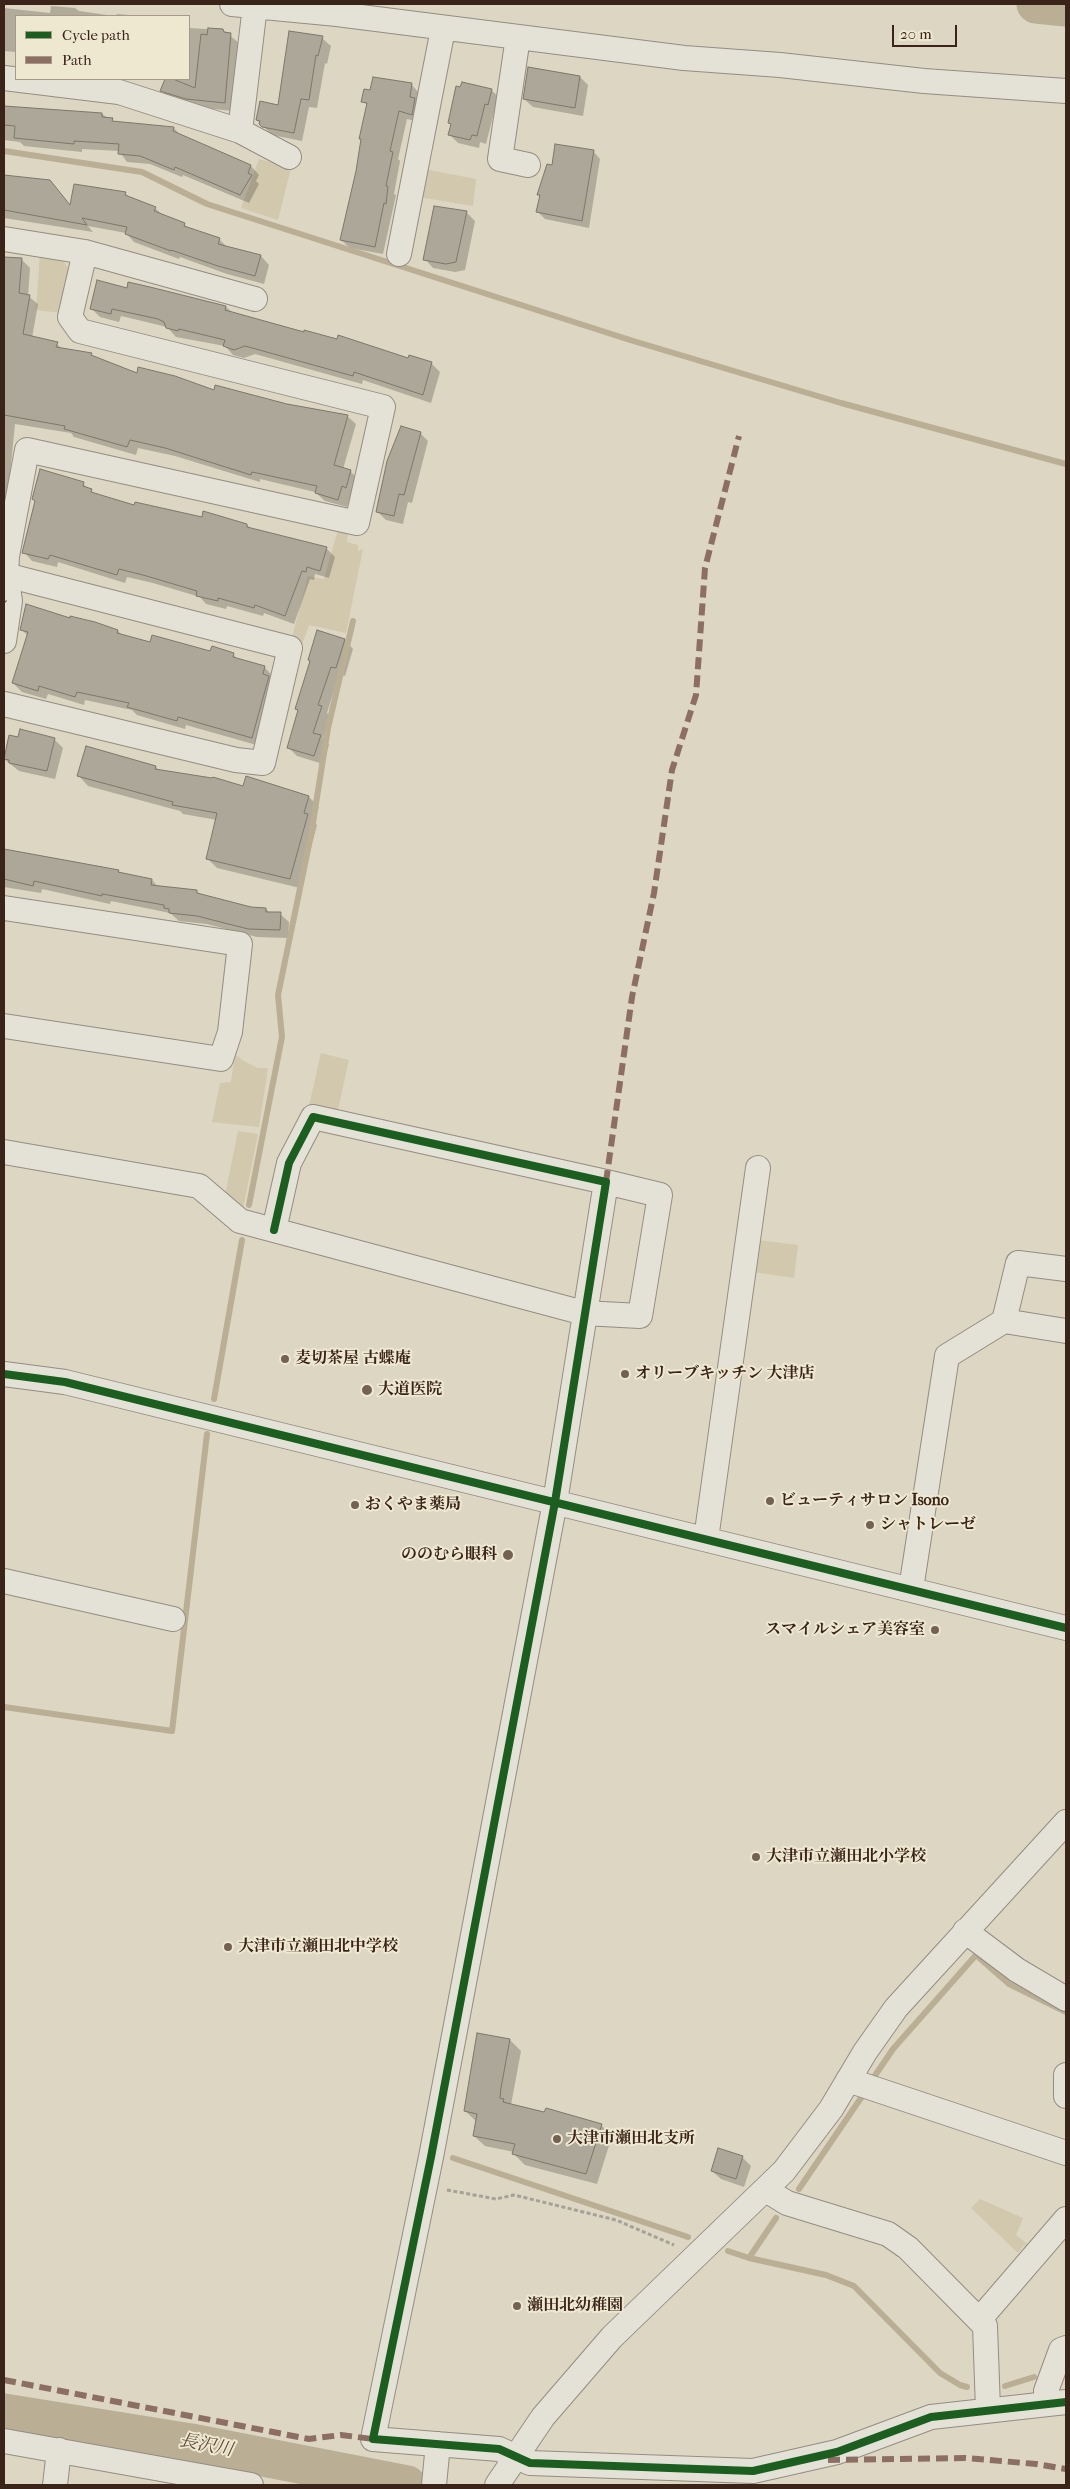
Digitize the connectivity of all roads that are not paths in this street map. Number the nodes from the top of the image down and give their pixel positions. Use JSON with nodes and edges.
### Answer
{"nodes":[{"id":1,"x":232,"y":4,"type":"edge"},
{"id":2,"x":255,"y":6,"type":"junction"},
{"id":3,"x":442,"y":29,"type":"junction"},
{"id":4,"x":518,"y":36,"type":"junction"},
{"id":5,"x":20,"y":80,"type":"edge"},
{"id":6,"x":1066,"y":91,"type":"edge"},
{"id":7,"x":240,"y":130,"type":"junction"},
{"id":8,"x":289,"y":158,"type":"dead end"},
{"id":9,"x":528,"y":165,"type":"dead end"},
{"id":10,"x":4,"y":239,"type":"edge"},
{"id":11,"x":85,"y":252,"type":"junction"},
{"id":12,"x":399,"y":254,"type":"dead end"},
{"id":13,"x":255,"y":299,"type":"dead end"},
{"id":14,"x":6,"y":575,"type":"junction"},
{"id":15,"x":4,"y":641,"type":"edge"},
{"id":16,"x":4,"y":704,"type":"edge"},
{"id":17,"x":4,"y":908,"type":"edge"},
{"id":18,"x":4,"y":1026,"type":"edge"},
{"id":19,"x":4,"y":1152,"type":"edge"},
{"id":20,"x":758,"y":1168,"type":"dead end"},
{"id":21,"x":606,"y":1182,"type":"junction"},
{"id":22,"x":274,"y":1230,"type":"junction"},
{"id":23,"x":1066,"y":1269,"type":"edge"},
{"id":24,"x":584,"y":1313,"type":"junction"},
{"id":25,"x":1004,"y":1321,"type":"junction"},
{"id":26,"x":1066,"y":1331,"type":"edge"},
{"id":27,"x":4,"y":1374,"type":"edge"},
{"id":28,"x":555,"y":1502,"type":"junction"},
{"id":29,"x":706,"y":1539,"type":"junction"},
{"id":30,"x":4,"y":1581,"type":"edge"},
{"id":31,"x":911,"y":1589,"type":"junction"},
{"id":32,"x":174,"y":1619,"type":"dead end"},
{"id":33,"x":1066,"y":1628,"type":"edge"},
{"id":34,"x":1066,"y":1822,"type":"edge"},
{"id":35,"x":965,"y":1931,"type":"junction"},
{"id":36,"x":1065,"y":1996,"type":"edge"},
{"id":37,"x":1066,"y":2075,"type":"edge"},
{"id":38,"x":861,"y":2085,"type":"junction"},
{"id":39,"x":1066,"y":2096,"type":"edge"},
{"id":40,"x":1066,"y":2153,"type":"edge"},
{"id":41,"x":766,"y":2190,"type":"junction"},
{"id":42,"x":1066,"y":2219,"type":"edge"},
{"id":43,"x":979,"y":2320,"type":"junction"},
{"id":44,"x":1066,"y":2348,"type":"edge"},
{"id":45,"x":1057,"y":2403,"type":"edge"},
{"id":46,"x":988,"y":2409,"type":"junction"},
{"id":47,"x":4,"y":2441,"type":"edge"},
{"id":48,"x":438,"y":2445,"type":"junction"},
{"id":49,"x":59,"y":2450,"type":"junction"},
{"id":50,"x":512,"y":2461,"type":"junction"},
{"id":51,"x":55,"y":2485,"type":"edge"},
{"id":52,"x":251,"y":2485,"type":"edge"},
{"id":53,"x":434,"y":2485,"type":"edge"},
{"id":54,"x":497,"y":2485,"type":"edge"}],
"edges":[{"from":1,"to":2,"type":"street"},
{"from":2,"to":3,"type":"street"},
{"from":2,"to":7,"type":"street"},
{"from":3,"to":4,"type":"street"},
{"from":3,"to":12,"type":"street"},
{"from":4,"to":6,"type":"street"},
{"from":4,"to":9,"type":"street"},
{"from":5,"to":7,"type":"street"},
{"from":7,"to":8,"type":"street"},
{"from":10,"to":11,"type":"street"},
{"from":11,"to":13,"type":"street"},
{"from":11,"to":14,"type":"street"},
{"from":14,"to":15,"type":"street"},
{"from":14,"to":16,"type":"street"},
{"from":17,"to":18,"type":"street"},
{"from":19,"to":22,"type":"street"},
{"from":20,"to":29,"type":"street"},
{"from":21,"to":22,"type":"street"},
{"from":21,"to":24,"type":"street"},
{"from":21,"to":24,"type":"street"},
{"from":22,"to":24,"type":"street"},
{"from":23,"to":25,"type":"street"},
{"from":24,"to":28,"type":"street"},
{"from":25,"to":26,"type":"street"},
{"from":25,"to":31,"type":"street"},
{"from":27,"to":28,"type":"street"},
{"from":28,"to":29,"type":"street"},
{"from":28,"to":48,"type":"street"},
{"from":29,"to":31,"type":"street"},
{"from":30,"to":32,"type":"street"},
{"from":31,"to":33,"type":"street"},
{"from":34,"to":35,"type":"street"},
{"from":35,"to":36,"type":"street"},
{"from":35,"to":38,"type":"street"},
{"from":37,"to":39,"type":"street"},
{"from":38,"to":40,"type":"street"},
{"from":38,"to":41,"type":"street"},
{"from":41,"to":43,"type":"street"},
{"from":41,"to":50,"type":"street"},
{"from":42,"to":43,"type":"street"},
{"from":43,"to":46,"type":"street"},
{"from":44,"to":45,"type":"street"},
{"from":45,"to":46,"type":"street"},
{"from":46,"to":50,"type":"street"},
{"from":47,"to":49,"type":"street"},
{"from":48,"to":50,"type":"street"},
{"from":48,"to":53,"type":"street"},
{"from":49,"to":51,"type":"street"},
{"from":49,"to":52,"type":"street"},
{"from":50,"to":54,"type":"street"}]}
